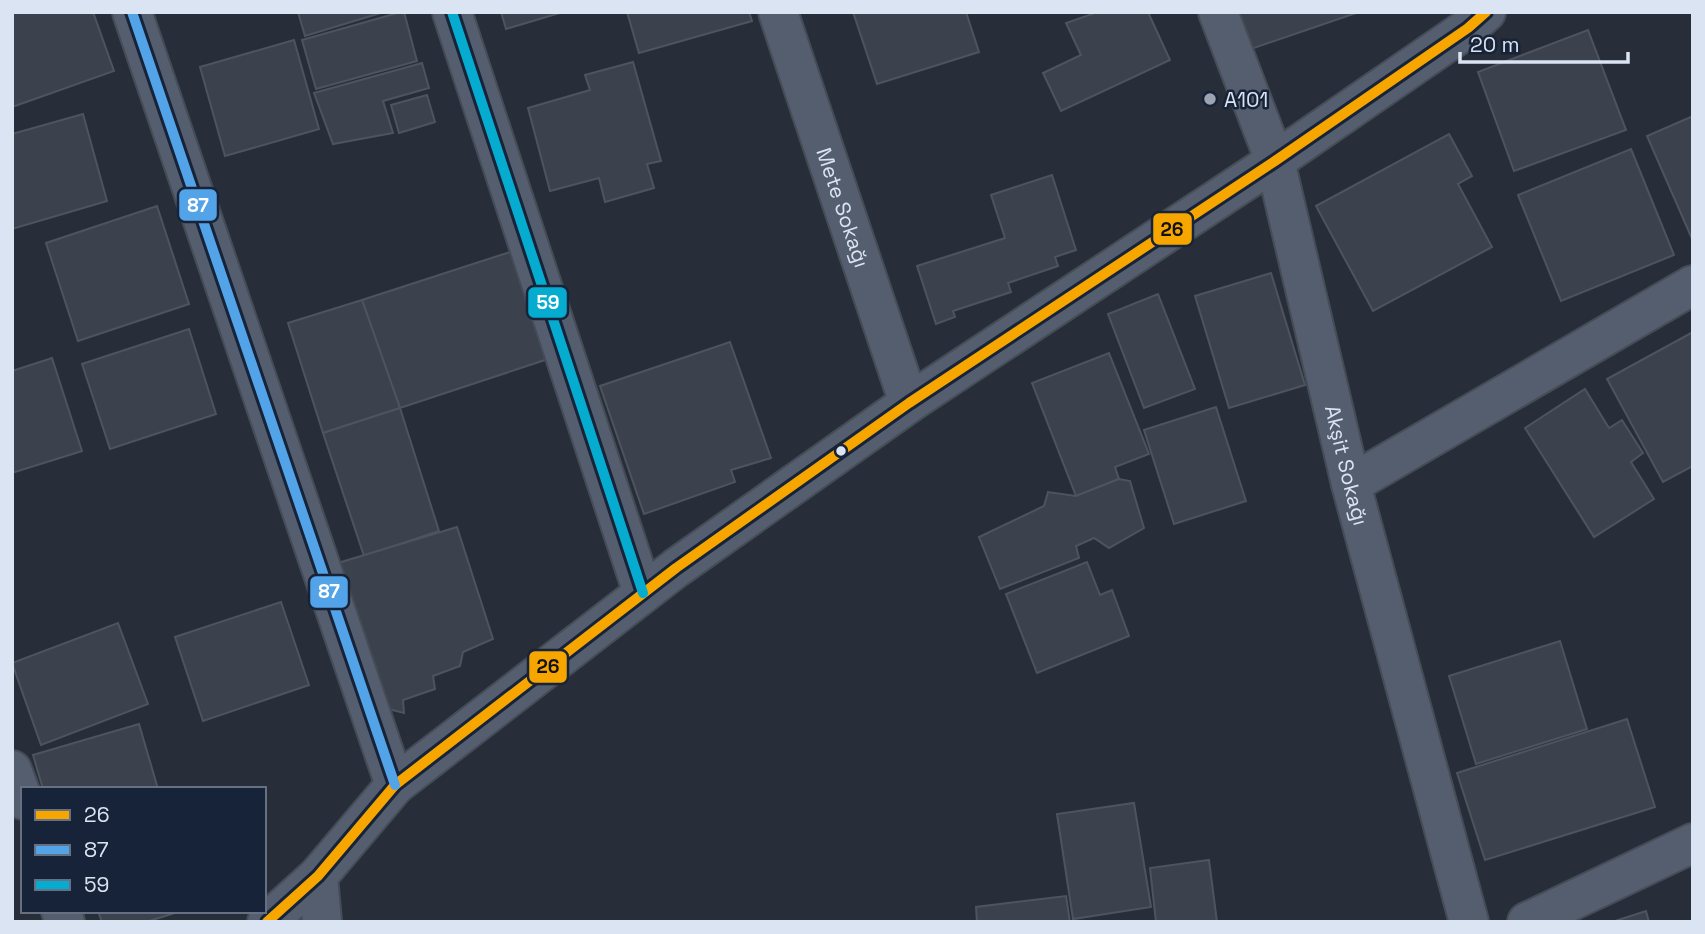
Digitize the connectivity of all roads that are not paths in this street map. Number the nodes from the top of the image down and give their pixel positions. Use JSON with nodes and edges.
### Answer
{"nodes":[{"id":1,"x":132,"y":12,"type":"edge"},
{"id":2,"x":452,"y":12,"type":"edge"},
{"id":3,"x":778,"y":12,"type":"edge"},
{"id":4,"x":1218,"y":12,"type":"edge"},
{"id":5,"x":1486,"y":12,"type":"edge"},
{"id":6,"x":1275,"y":160,"type":"junction"},
{"id":7,"x":1693,"y":285,"type":"edge"},
{"id":8,"x":909,"y":403,"type":"junction"},
{"id":9,"x":1352,"y":484,"type":"junction"},
{"id":10,"x":643,"y":593,"type":"junction"},
{"id":11,"x":12,"y":770,"type":"edge"},
{"id":12,"x":394,"y":785,"type":"junction"},
{"id":13,"x":21,"y":795,"type":"edge"},
{"id":14,"x":1693,"y":843,"type":"edge"},
{"id":15,"x":318,"y":876,"type":"junction"},
{"id":16,"x":267,"y":922,"type":"edge"},
{"id":17,"x":322,"y":922,"type":"edge"},
{"id":18,"x":1469,"y":922,"type":"edge"},
{"id":19,"x":1527,"y":922,"type":"edge"}],
"edges":[{"from":1,"to":12,"type":"street"},
{"from":2,"to":10,"type":"street"},
{"from":3,"to":8,"type":"street","name":"Mete Sokağı"},
{"from":4,"to":6,"type":"street","name":"Akşit Sokağı"},
{"from":5,"to":6,"type":"street"},
{"from":6,"to":8,"type":"street"},
{"from":6,"to":9,"type":"street","name":"Akşit Sokağı"},
{"from":7,"to":9,"type":"street"},
{"from":8,"to":10,"type":"street"},
{"from":9,"to":18,"type":"street","name":"Akşit Sokağı"},
{"from":10,"to":12,"type":"street"},
{"from":11,"to":13,"type":"street"},
{"from":12,"to":15,"type":"street"},
{"from":14,"to":19,"type":"street"},
{"from":15,"to":16,"type":"street"},
{"from":15,"to":17,"type":"street"}]}
